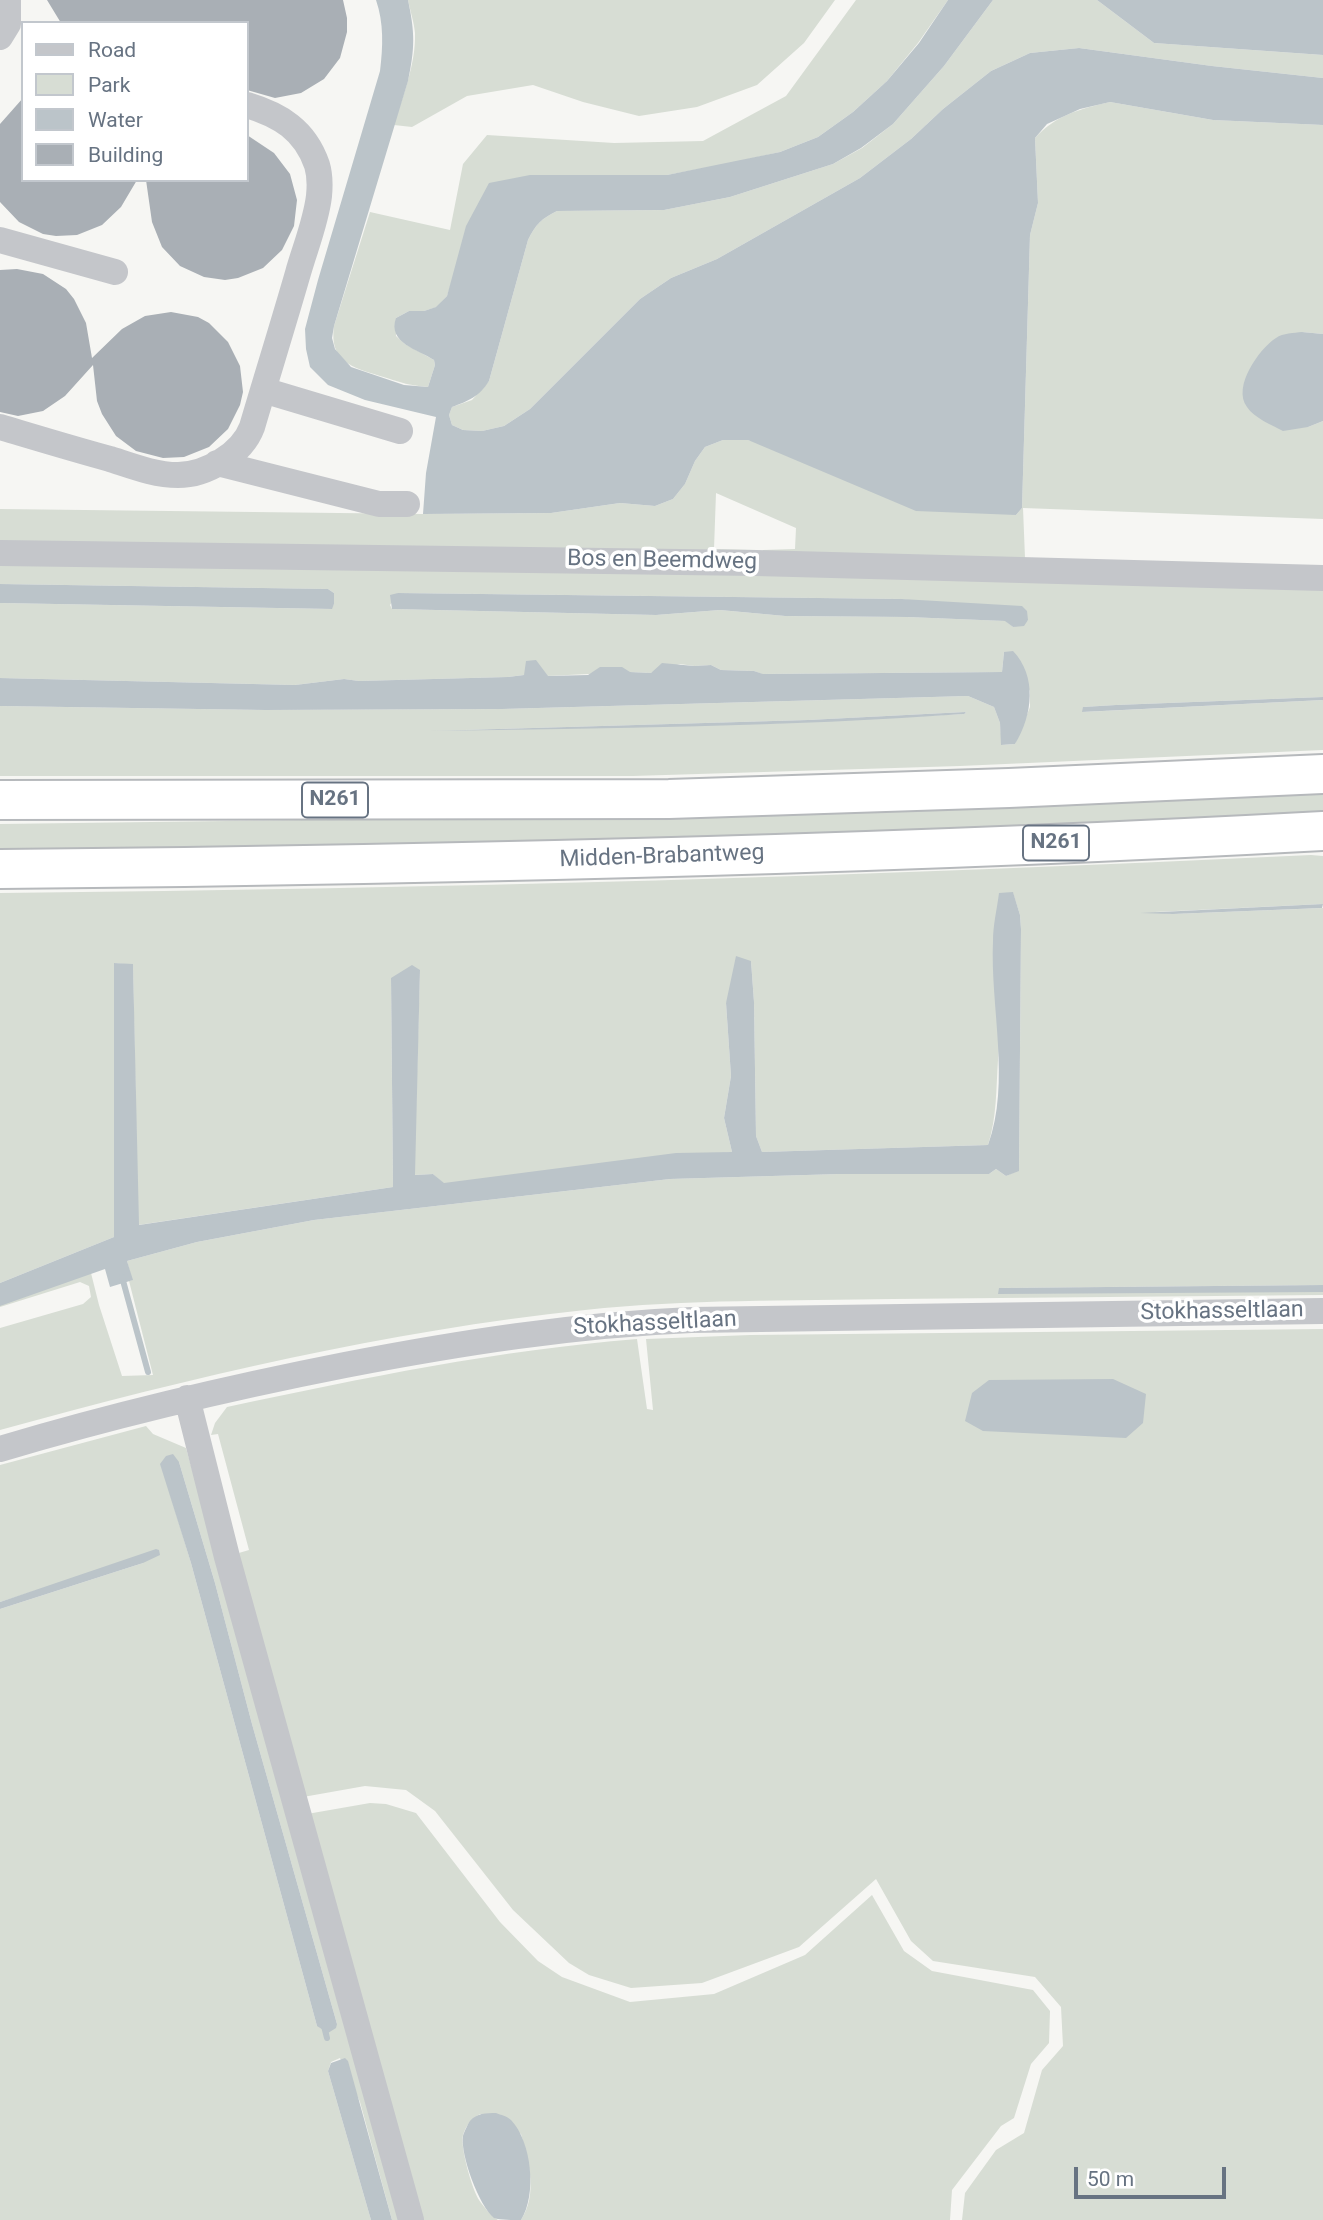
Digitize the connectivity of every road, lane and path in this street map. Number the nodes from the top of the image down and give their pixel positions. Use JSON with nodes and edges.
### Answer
{"nodes":[{"id":1,"x":248,"y":105,"type":"edge"},
{"id":2,"x":0,"y":240,"type":"edge"},
{"id":3,"x":115,"y":272,"type":"dead end"},
{"id":4,"x":263,"y":390,"type":"junction"},
{"id":5,"x":0,"y":427,"type":"edge"},
{"id":6,"x":400,"y":431,"type":"dead end"},
{"id":7,"x":217,"y":463,"type":"junction"},
{"id":8,"x":407,"y":504,"type":"dead end"},
{"id":9,"x":0,"y":553,"type":"edge"},
{"id":10,"x":1323,"y":578,"type":"edge"},
{"id":11,"x":1323,"y":774,"type":"edge"},
{"id":12,"x":0,"y":800,"type":"edge"},
{"id":13,"x":1323,"y":831,"type":"edge"},
{"id":14,"x":0,"y":869,"type":"edge"},
{"id":15,"x":1323,"y":1311,"type":"edge"},
{"id":16,"x":187,"y":1398,"type":"junction"},
{"id":17,"x":0,"y":1448,"type":"edge"},
{"id":18,"x":411,"y":2220,"type":"edge"}],
"edges":[{"from":1,"to":4,"type":"street"},
{"from":2,"to":3,"type":"street"},
{"from":4,"to":6,"type":"street"},
{"from":4,"to":7,"type":"street"},
{"from":5,"to":7,"type":"street"},
{"from":7,"to":8,"type":"street"},
{"from":9,"to":10,"type":"street","name":"Bos en Beemdweg"},
{"from":11,"to":12,"type":"highway","number":"N261"},
{"from":13,"to":14,"type":"highway","name":"Midden-Brabantweg","number":"N261"},
{"from":15,"to":16,"type":"street","name":"Stokhasseltlaan"},
{"from":16,"to":17,"type":"street","name":"Stokhasseltlaan"},
{"from":16,"to":18,"type":"street"}]}
